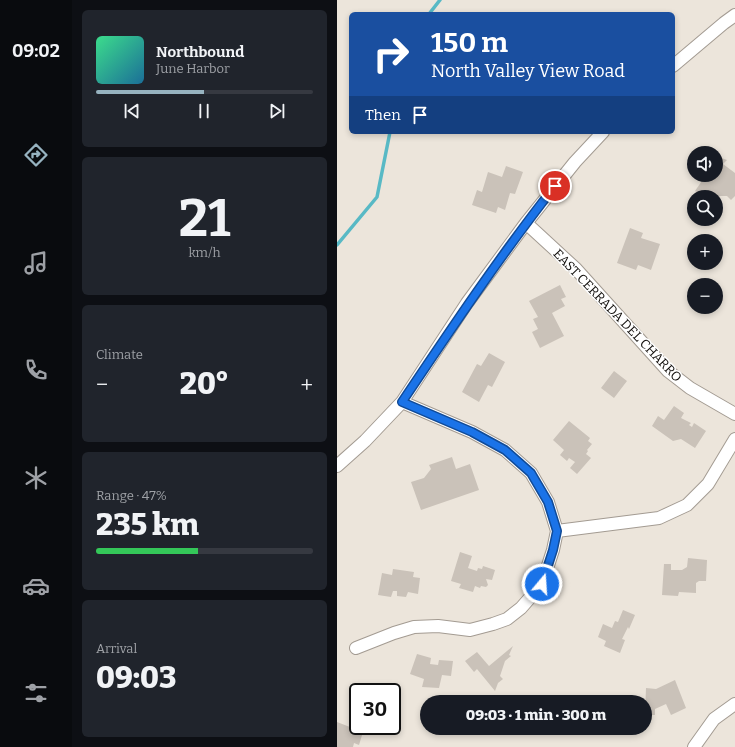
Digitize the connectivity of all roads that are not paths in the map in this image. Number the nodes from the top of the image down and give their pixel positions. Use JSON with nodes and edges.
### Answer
{"nodes":[{"id":1,"x":735,"y":15,"type":"edge"},
{"id":2,"x":675,"y":64,"type":"edge"},
{"id":3,"x":601,"y":134,"type":"edge"},
{"id":4,"x":526,"y":223,"type":"junction"},
{"id":5,"x":402,"y":402,"type":"junction"},
{"id":6,"x":735,"y":414,"type":"edge"},
{"id":7,"x":735,"y":439,"type":"edge"},
{"id":8,"x":337,"y":466,"type":"edge"},
{"id":9,"x":557,"y":531,"type":"junction"},
{"id":10,"x":356,"y":648,"type":"dead end"},
{"id":11,"x":735,"y":704,"type":"edge"},
{"id":12,"x":694,"y":747,"type":"edge"}],
"edges":[{"from":1,"to":2,"type":"street"},
{"from":3,"to":4,"type":"street"},
{"from":4,"to":5,"type":"street"},
{"from":4,"to":6,"type":"street","name":"EAST CERRADA DEL CHARRO"},
{"from":5,"to":8,"type":"street"},
{"from":5,"to":9,"type":"street"},
{"from":7,"to":9,"type":"street"},
{"from":9,"to":10,"type":"street"},
{"from":11,"to":12,"type":"street"}]}
